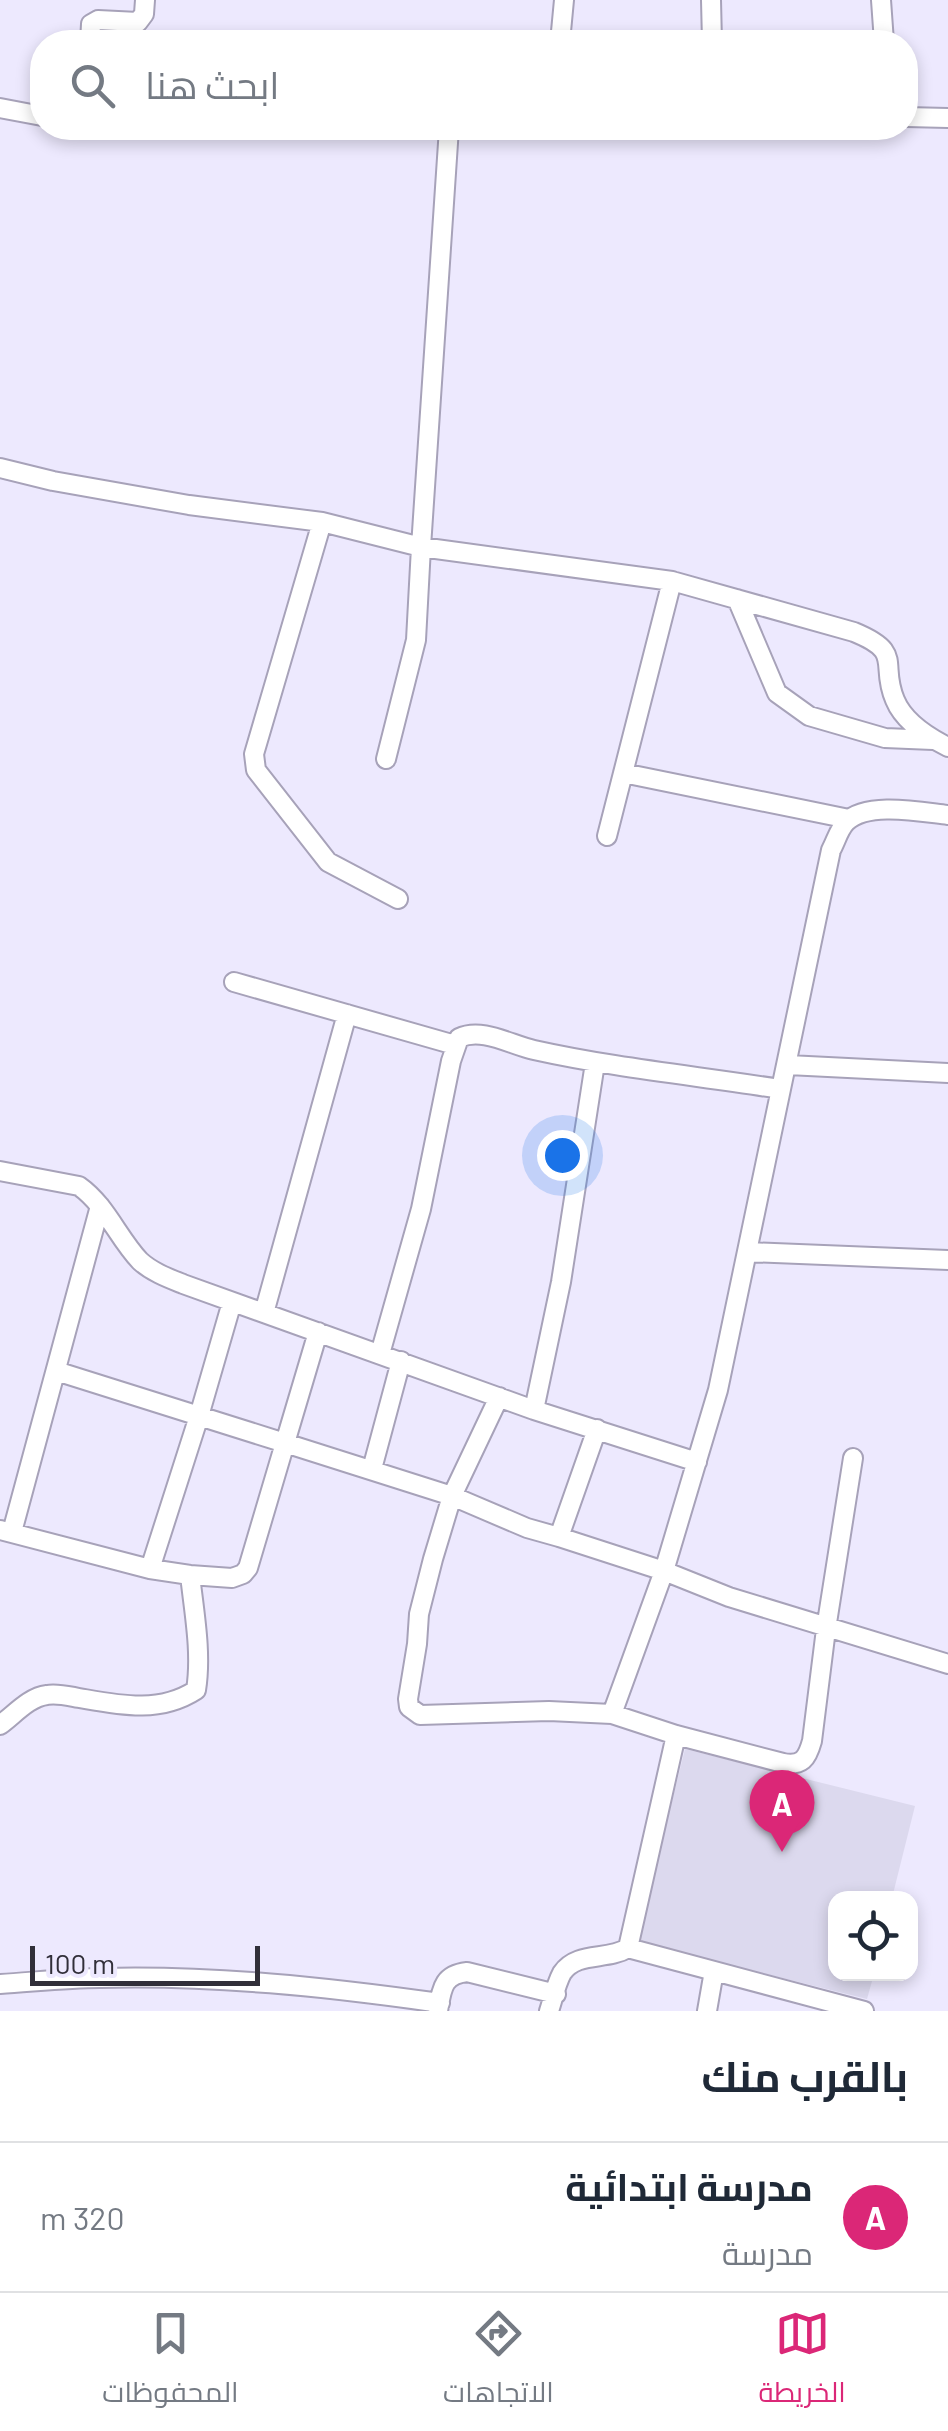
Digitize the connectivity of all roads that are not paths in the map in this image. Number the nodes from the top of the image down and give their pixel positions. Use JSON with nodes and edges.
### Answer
{"nodes":[{"id":1,"x":145,"y":0,"type":"edge"},
{"id":2,"x":564,"y":0,"type":"edge"},
{"id":3,"x":711,"y":0,"type":"edge"},
{"id":4,"x":881,"y":0,"type":"edge"},
{"id":5,"x":91,"y":30,"type":"edge"},
{"id":6,"x":561,"y":30,"type":"edge"},
{"id":7,"x":712,"y":30,"type":"edge"},
{"id":8,"x":883,"y":30,"type":"edge"},
{"id":9,"x":0,"y":108,"type":"edge"},
{"id":10,"x":30,"y":114,"type":"edge"},
{"id":11,"x":918,"y":118,"type":"edge"},
{"id":12,"x":948,"y":118,"type":"edge"},
{"id":13,"x":448,"y":140,"type":"edge"},
{"id":14,"x":0,"y":468,"type":"edge"},
{"id":15,"x":322,"y":522,"type":"junction"},
{"id":16,"x":420,"y":547,"type":"junction"},
{"id":17,"x":672,"y":582,"type":"junction"},
{"id":18,"x":737,"y":599,"type":"junction"},
{"id":19,"x":941,"y":744,"type":"edge"},
{"id":20,"x":386,"y":759,"type":"dead end"},
{"id":21,"x":624,"y":773,"type":"junction"},
{"id":22,"x":948,"y":815,"type":"edge"},
{"id":23,"x":848,"y":820,"type":"junction"},
{"id":24,"x":607,"y":836,"type":"dead end"},
{"id":25,"x":398,"y":899,"type":"dead end"},
{"id":26,"x":234,"y":982,"type":"dead end"},
{"id":27,"x":347,"y":1014,"type":"junction"},
{"id":28,"x":454,"y":1045,"type":"junction"},
{"id":29,"x":595,"y":1063,"type":"junction"},
{"id":30,"x":788,"y":1066,"type":"junction"},
{"id":31,"x":948,"y":1072,"type":"edge"},
{"id":32,"x":780,"y":1089,"type":"junction"},
{"id":33,"x":0,"y":1171,"type":"edge"},
{"id":34,"x":100,"y":1206,"type":"junction"},
{"id":35,"x":748,"y":1252,"type":"junction"},
{"id":36,"x":948,"y":1260,"type":"edge"},
{"id":37,"x":232,"y":1302,"type":"junction"},
{"id":38,"x":264,"y":1313,"type":"junction"},
{"id":39,"x":318,"y":1332,"type":"junction"},
{"id":40,"x":380,"y":1354,"type":"junction"},
{"id":41,"x":400,"y":1362,"type":"junction"},
{"id":42,"x":56,"y":1372,"type":"junction"},
{"id":43,"x":499,"y":1397,"type":"junction"},
{"id":44,"x":534,"y":1410,"type":"junction"},
{"id":45,"x":199,"y":1416,"type":"junction"},
{"id":46,"x":597,"y":1428,"type":"junction"},
{"id":47,"x":285,"y":1443,"type":"junction"},
{"id":48,"x":852,"y":1458,"type":"dead end"},
{"id":49,"x":697,"y":1462,"type":"junction"},
{"id":50,"x":372,"y":1469,"type":"junction"},
{"id":51,"x":452,"y":1496,"type":"junction"},
{"id":52,"x":6,"y":1531,"type":"edge"},
{"id":53,"x":560,"y":1536,"type":"junction"},
{"id":54,"x":150,"y":1569,"type":"junction"},
{"id":55,"x":664,"y":1571,"type":"junction"},
{"id":56,"x":190,"y":1575,"type":"junction"},
{"id":57,"x":826,"y":1629,"type":"junction"},
{"id":58,"x":948,"y":1664,"type":"edge"},
{"id":59,"x":612,"y":1714,"type":"junction"},
{"id":60,"x":0,"y":1725,"type":"edge"},
{"id":61,"x":676,"y":1736,"type":"junction"},
{"id":62,"x":628,"y":1948,"type":"junction"},
{"id":63,"x":714,"y":1971,"type":"junction"},
{"id":64,"x":0,"y":1984,"type":"edge"},
{"id":65,"x":552,"y":2002,"type":"edge"},
{"id":66,"x":439,"y":2007,"type":"edge"},
{"id":67,"x":830,"y":2007,"type":"edge"},
{"id":68,"x":707,"y":2011,"type":"edge"},
{"id":69,"x":864,"y":2011,"type":"edge"}],
"edges":[{"from":1,"to":5,"type":"street"},
{"from":2,"to":6,"type":"street"},
{"from":3,"to":7,"type":"street"},
{"from":4,"to":8,"type":"street"},
{"from":9,"to":10,"type":"street"},
{"from":11,"to":12,"type":"street"},
{"from":13,"to":16,"type":"street"},
{"from":14,"to":15,"type":"street"},
{"from":15,"to":16,"type":"street"},
{"from":15,"to":25,"type":"street"},
{"from":16,"to":17,"type":"street"},
{"from":16,"to":20,"type":"street"},
{"from":17,"to":18,"type":"street"},
{"from":17,"to":21,"type":"street"},
{"from":18,"to":19,"type":"street"},
{"from":18,"to":19,"type":"street"},
{"from":21,"to":23,"type":"street"},
{"from":21,"to":24,"type":"street"},
{"from":22,"to":23,"type":"street"},
{"from":23,"to":30,"type":"street"},
{"from":26,"to":27,"type":"street"},
{"from":27,"to":28,"type":"street"},
{"from":27,"to":38,"type":"street"},
{"from":28,"to":29,"type":"street"},
{"from":28,"to":40,"type":"street"},
{"from":29,"to":32,"type":"street"},
{"from":29,"to":44,"type":"street"},
{"from":30,"to":31,"type":"street"},
{"from":30,"to":32,"type":"street"},
{"from":32,"to":35,"type":"street"},
{"from":33,"to":34,"type":"street"},
{"from":34,"to":37,"type":"street"},
{"from":34,"to":42,"type":"street"},
{"from":35,"to":36,"type":"street"},
{"from":35,"to":49,"type":"street"},
{"from":37,"to":38,"type":"street"},
{"from":37,"to":45,"type":"street"},
{"from":38,"to":39,"type":"street"},
{"from":39,"to":40,"type":"street"},
{"from":39,"to":47,"type":"street"},
{"from":40,"to":41,"type":"street"},
{"from":41,"to":43,"type":"street"},
{"from":41,"to":50,"type":"street"},
{"from":42,"to":45,"type":"street"},
{"from":42,"to":52,"type":"street"},
{"from":43,"to":44,"type":"street"},
{"from":43,"to":51,"type":"street"},
{"from":44,"to":46,"type":"street"},
{"from":45,"to":47,"type":"street"},
{"from":45,"to":54,"type":"street"},
{"from":46,"to":49,"type":"street"},
{"from":46,"to":53,"type":"street"},
{"from":47,"to":50,"type":"street"},
{"from":47,"to":56,"type":"street"},
{"from":48,"to":57,"type":"street"},
{"from":49,"to":55,"type":"street"},
{"from":50,"to":51,"type":"street"},
{"from":51,"to":53,"type":"street"},
{"from":51,"to":59,"type":"street"},
{"from":52,"to":54,"type":"street"},
{"from":53,"to":55,"type":"street"},
{"from":54,"to":56,"type":"street"},
{"from":55,"to":57,"type":"street"},
{"from":55,"to":59,"type":"street"},
{"from":56,"to":60,"type":"street"},
{"from":57,"to":58,"type":"street"},
{"from":57,"to":61,"type":"street"},
{"from":59,"to":61,"type":"street"},
{"from":61,"to":62,"type":"street"},
{"from":62,"to":63,"type":"street"},
{"from":62,"to":65,"type":"street"},
{"from":63,"to":67,"type":"street"},
{"from":63,"to":68,"type":"street"},
{"from":64,"to":66,"type":"street"},
{"from":65,"to":66,"type":"street"},
{"from":67,"to":69,"type":"street"}]}
